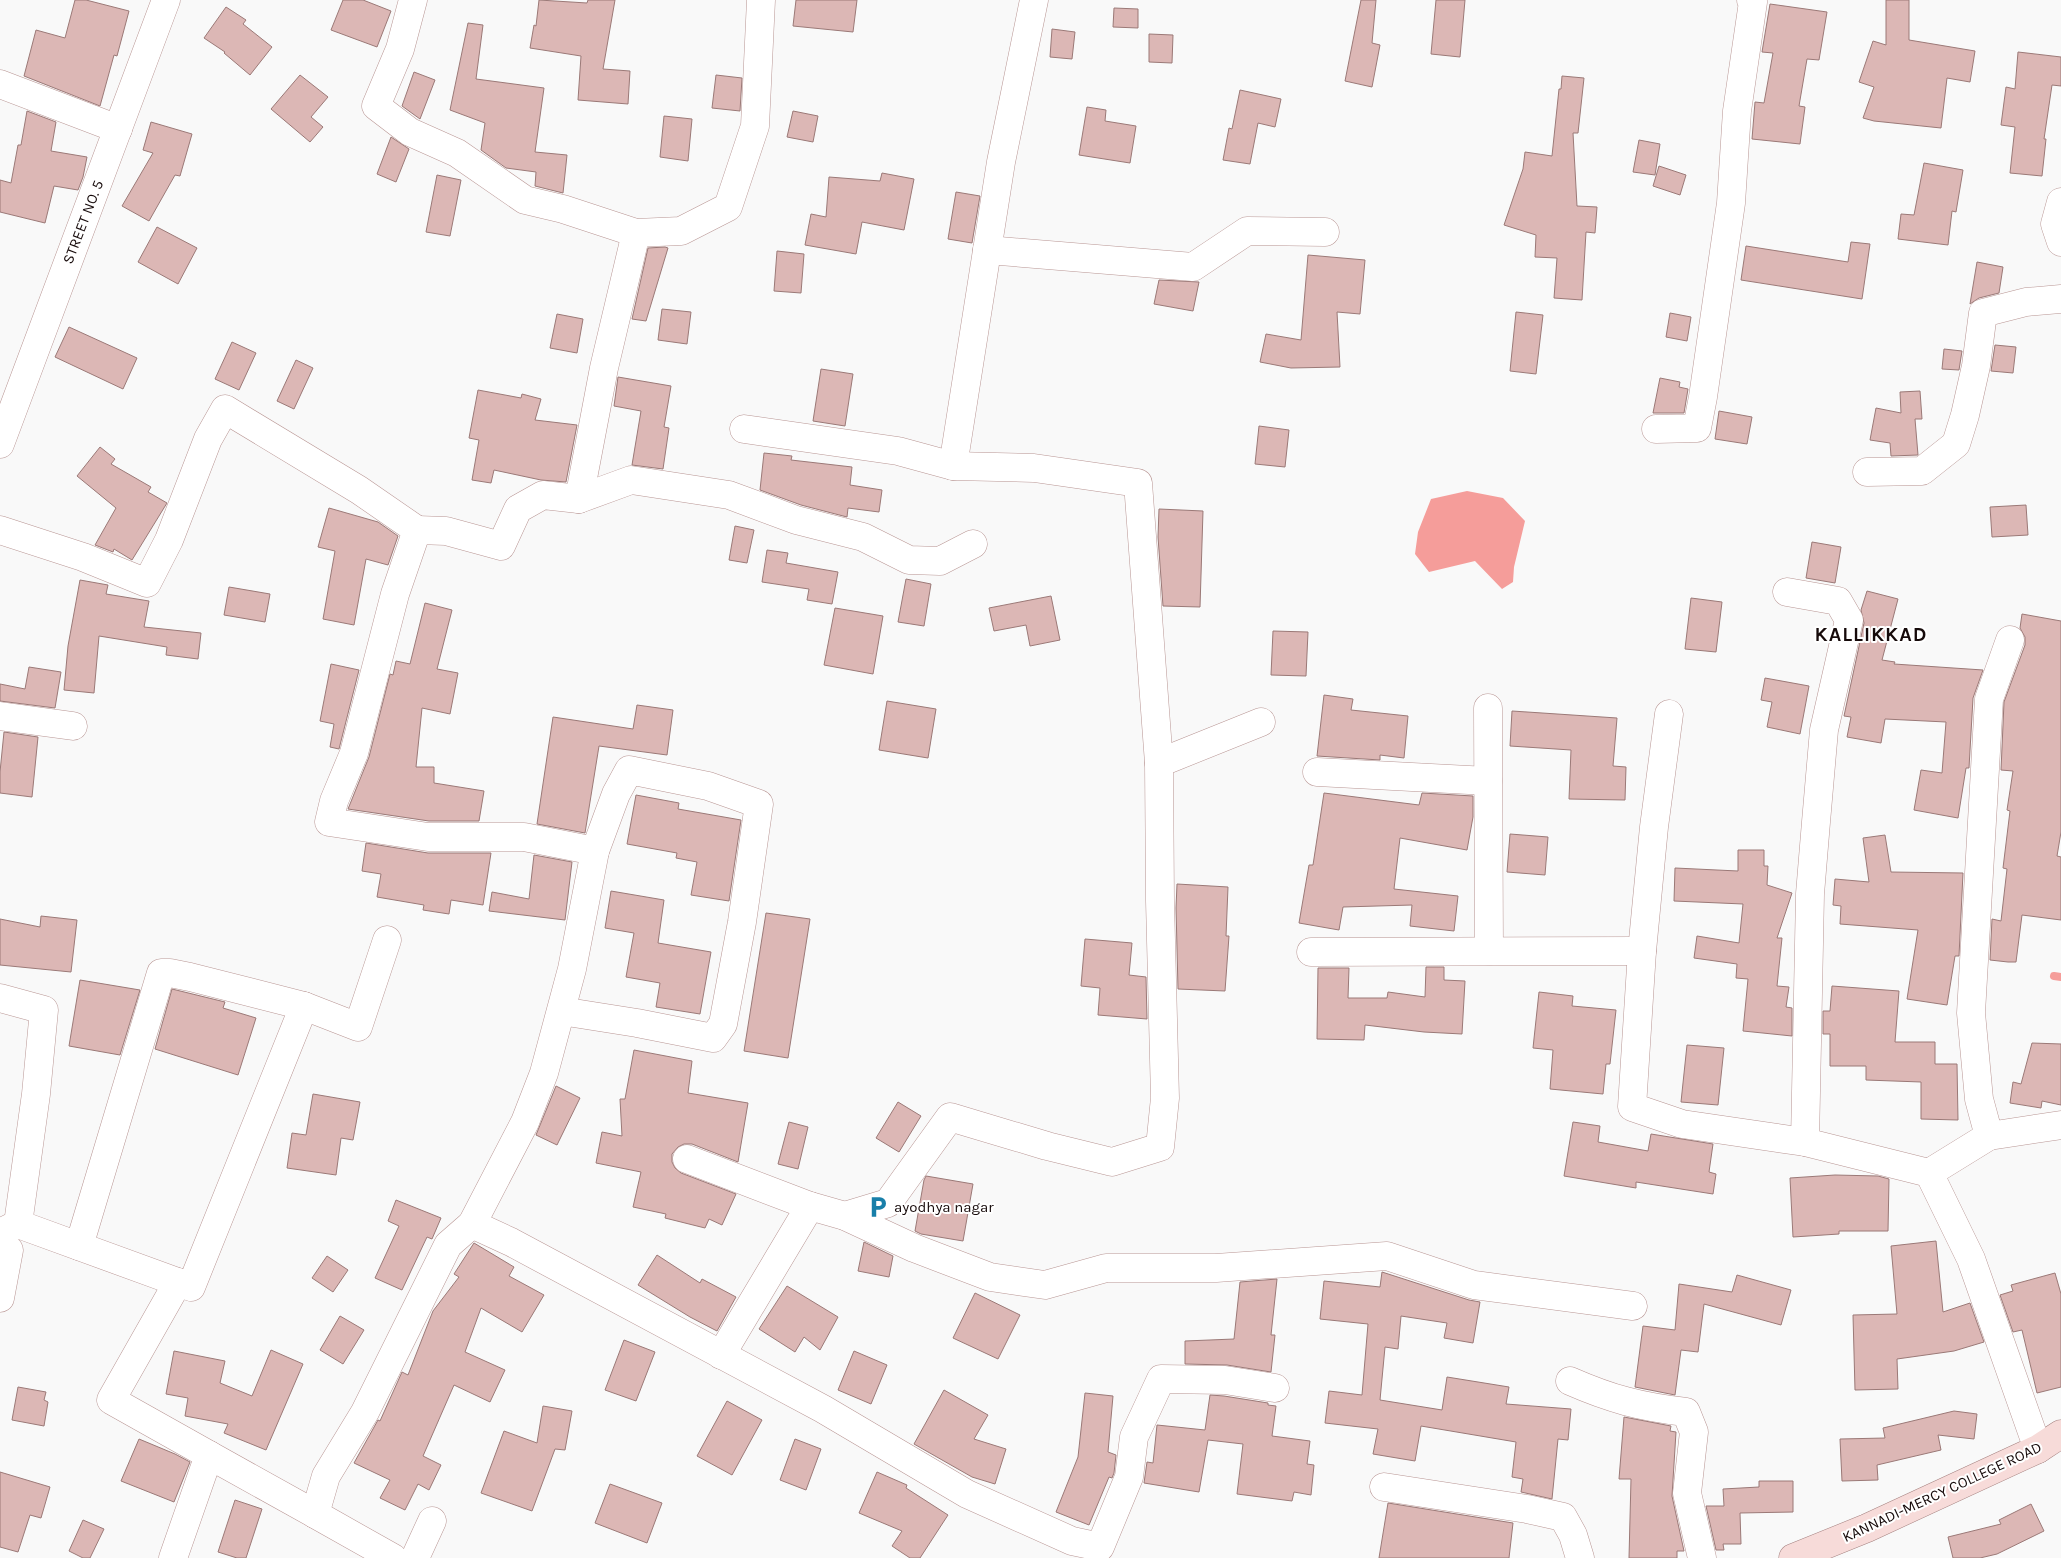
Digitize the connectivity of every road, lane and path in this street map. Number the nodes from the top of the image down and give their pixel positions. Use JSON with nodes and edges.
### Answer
{"nodes":[{"id":1,"x":166,"y":0,"type":"edge"},
{"id":2,"x":414,"y":0,"type":"edge"},
{"id":3,"x":761,"y":0,"type":"edge"},
{"id":4,"x":1034,"y":0,"type":"edge"},
{"id":5,"x":1751,"y":0,"type":"edge"},
{"id":6,"x":0,"y":84,"type":"edge"},
{"id":7,"x":118,"y":129,"type":"junction"},
{"id":8,"x":2061,"y":202,"type":"edge"},
{"id":9,"x":1325,"y":232,"type":"dead end"},
{"id":10,"x":636,"y":233,"type":"junction"},
{"id":11,"x":2061,"y":242,"type":"edge"},
{"id":12,"x":987,"y":250,"type":"junction"},
{"id":13,"x":2061,"y":299,"type":"edge"},
{"id":14,"x":744,"y":429,"type":"dead end"},
{"id":15,"x":1656,"y":429,"type":"dead end"},
{"id":16,"x":0,"y":444,"type":"edge"},
{"id":17,"x":953,"y":466,"type":"junction"},
{"id":18,"x":1867,"y":472,"type":"dead end"},
{"id":19,"x":580,"y":499,"type":"junction"},
{"id":20,"x":0,"y":530,"type":"edge"},
{"id":21,"x":417,"y":530,"type":"junction"},
{"id":22,"x":973,"y":544,"type":"dead end"},
{"id":23,"x":1787,"y":592,"type":"dead end"},
{"id":24,"x":2010,"y":640,"type":"dead end"},
{"id":25,"x":1488,"y":708,"type":"dead end"},
{"id":26,"x":1669,"y":714,"type":"dead end"},
{"id":27,"x":0,"y":716,"type":"edge"},
{"id":28,"x":1261,"y":722,"type":"dead end"},
{"id":29,"x":72,"y":726,"type":"dead end"},
{"id":30,"x":1159,"y":763,"type":"junction"},
{"id":31,"x":1317,"y":772,"type":"dead end"},
{"id":32,"x":1488,"y":781,"type":"junction"},
{"id":33,"x":595,"y":851,"type":"junction"},
{"id":34,"x":387,"y":940,"type":"dead end"},
{"id":35,"x":1489,"y":951,"type":"junction"},
{"id":36,"x":1642,"y":951,"type":"junction"},
{"id":37,"x":1311,"y":952,"type":"dead end"},
{"id":38,"x":0,"y":998,"type":"edge"},
{"id":39,"x":304,"y":1006,"type":"junction"},
{"id":40,"x":561,"y":1011,"type":"junction"},
{"id":41,"x":2061,"y":1126,"type":"edge"},
{"id":42,"x":1989,"y":1136,"type":"junction"},
{"id":43,"x":1805,"y":1142,"type":"junction"},
{"id":44,"x":687,"y":1158,"type":"dead end"},
{"id":45,"x":1929,"y":1173,"type":"junction"},
{"id":46,"x":810,"y":1206,"type":"junction"},
{"id":47,"x":845,"y":1216,"type":"junction"},
{"id":48,"x":472,"y":1224,"type":"junction"},
{"id":49,"x":9,"y":1228,"type":"edge"},
{"id":50,"x":79,"y":1246,"type":"junction"},
{"id":51,"x":0,"y":1247,"type":"edge"},
{"id":52,"x":178,"y":1282,"type":"junction"},
{"id":53,"x":0,"y":1298,"type":"edge"},
{"id":54,"x":1634,"y":1306,"type":"dead end"},
{"id":55,"x":721,"y":1355,"type":"junction"},
{"id":56,"x":1570,"y":1380,"type":"dead end"},
{"id":57,"x":1275,"y":1388,"type":"dead end"},
{"id":58,"x":2061,"y":1434,"type":"edge"},
{"id":59,"x":2038,"y":1449,"type":"junction"},
{"id":60,"x":209,"y":1455,"type":"junction"},
{"id":61,"x":1384,"y":1487,"type":"dead end"},
{"id":62,"x":315,"y":1514,"type":"junction"},
{"id":63,"x":432,"y":1521,"type":"dead end"},
{"id":64,"x":1099,"y":1552,"type":"edge"},
{"id":65,"x":173,"y":1558,"type":"edge"},
{"id":66,"x":393,"y":1558,"type":"edge"},
{"id":67,"x":415,"y":1558,"type":"edge"},
{"id":68,"x":1580,"y":1558,"type":"edge"},
{"id":69,"x":1702,"y":1558,"type":"edge"},
{"id":70,"x":1793,"y":1558,"type":"edge"}],
"edges":[{"from":1,"to":7,"type":"street","name":"STREET NO. 5"},
{"from":2,"to":10,"type":"street"},
{"from":3,"to":10,"type":"street"},
{"from":4,"to":12,"type":"street"},
{"from":5,"to":15,"type":"street"},
{"from":6,"to":7,"type":"street"},
{"from":7,"to":16,"type":"street","name":"STREET NO. 5"},
{"from":8,"to":11,"type":"street"},
{"from":9,"to":12,"type":"street"},
{"from":10,"to":19,"type":"street"},
{"from":12,"to":17,"type":"street"},
{"from":13,"to":18,"type":"street"},
{"from":14,"to":17,"type":"street"},
{"from":17,"to":30,"type":"street"},
{"from":19,"to":21,"type":"street"},
{"from":19,"to":22,"type":"street"},
{"from":20,"to":21,"type":"street"},
{"from":21,"to":33,"type":"street"},
{"from":23,"to":43,"type":"street"},
{"from":24,"to":42,"type":"street"},
{"from":25,"to":32,"type":"street"},
{"from":26,"to":36,"type":"street"},
{"from":27,"to":29,"type":"street"},
{"from":28,"to":30,"type":"street"},
{"from":30,"to":47,"type":"street"},
{"from":31,"to":32,"type":"street"},
{"from":32,"to":35,"type":"street"},
{"from":33,"to":40,"type":"street"},
{"from":33,"to":40,"type":"street"},
{"from":34,"to":39,"type":"street"},
{"from":35,"to":36,"type":"street"},
{"from":35,"to":37,"type":"street"},
{"from":36,"to":43,"type":"street"},
{"from":38,"to":49,"type":"street"},
{"from":39,"to":50,"type":"street"},
{"from":39,"to":52,"type":"street"},
{"from":40,"to":48,"type":"street"},
{"from":41,"to":42,"type":"street"},
{"from":42,"to":45,"type":"street"},
{"from":43,"to":45,"type":"street"},
{"from":44,"to":46,"type":"street"},
{"from":45,"to":59,"type":"street"},
{"from":46,"to":47,"type":"street"},
{"from":46,"to":55,"type":"street"},
{"from":47,"to":54,"type":"street"},
{"from":48,"to":55,"type":"street"},
{"from":48,"to":62,"type":"street"},
{"from":49,"to":50,"type":"street"},
{"from":50,"to":52,"type":"street"},
{"from":51,"to":53,"type":"street"},
{"from":52,"to":60,"type":"street"},
{"from":55,"to":64,"type":"street"},
{"from":56,"to":69,"type":"street"},
{"from":57,"to":64,"type":"street"},
{"from":58,"to":59,"type":"main road","name":"KANNADI-MERCY COLLEGE ROAD"},
{"from":59,"to":70,"type":"main road","name":"KANNADI-MERCY COLLEGE ROAD"},
{"from":60,"to":62,"type":"street"},
{"from":60,"to":65,"type":"street"},
{"from":61,"to":68,"type":"street"},
{"from":62,"to":66,"type":"street"},
{"from":63,"to":67,"type":"street"}]}
